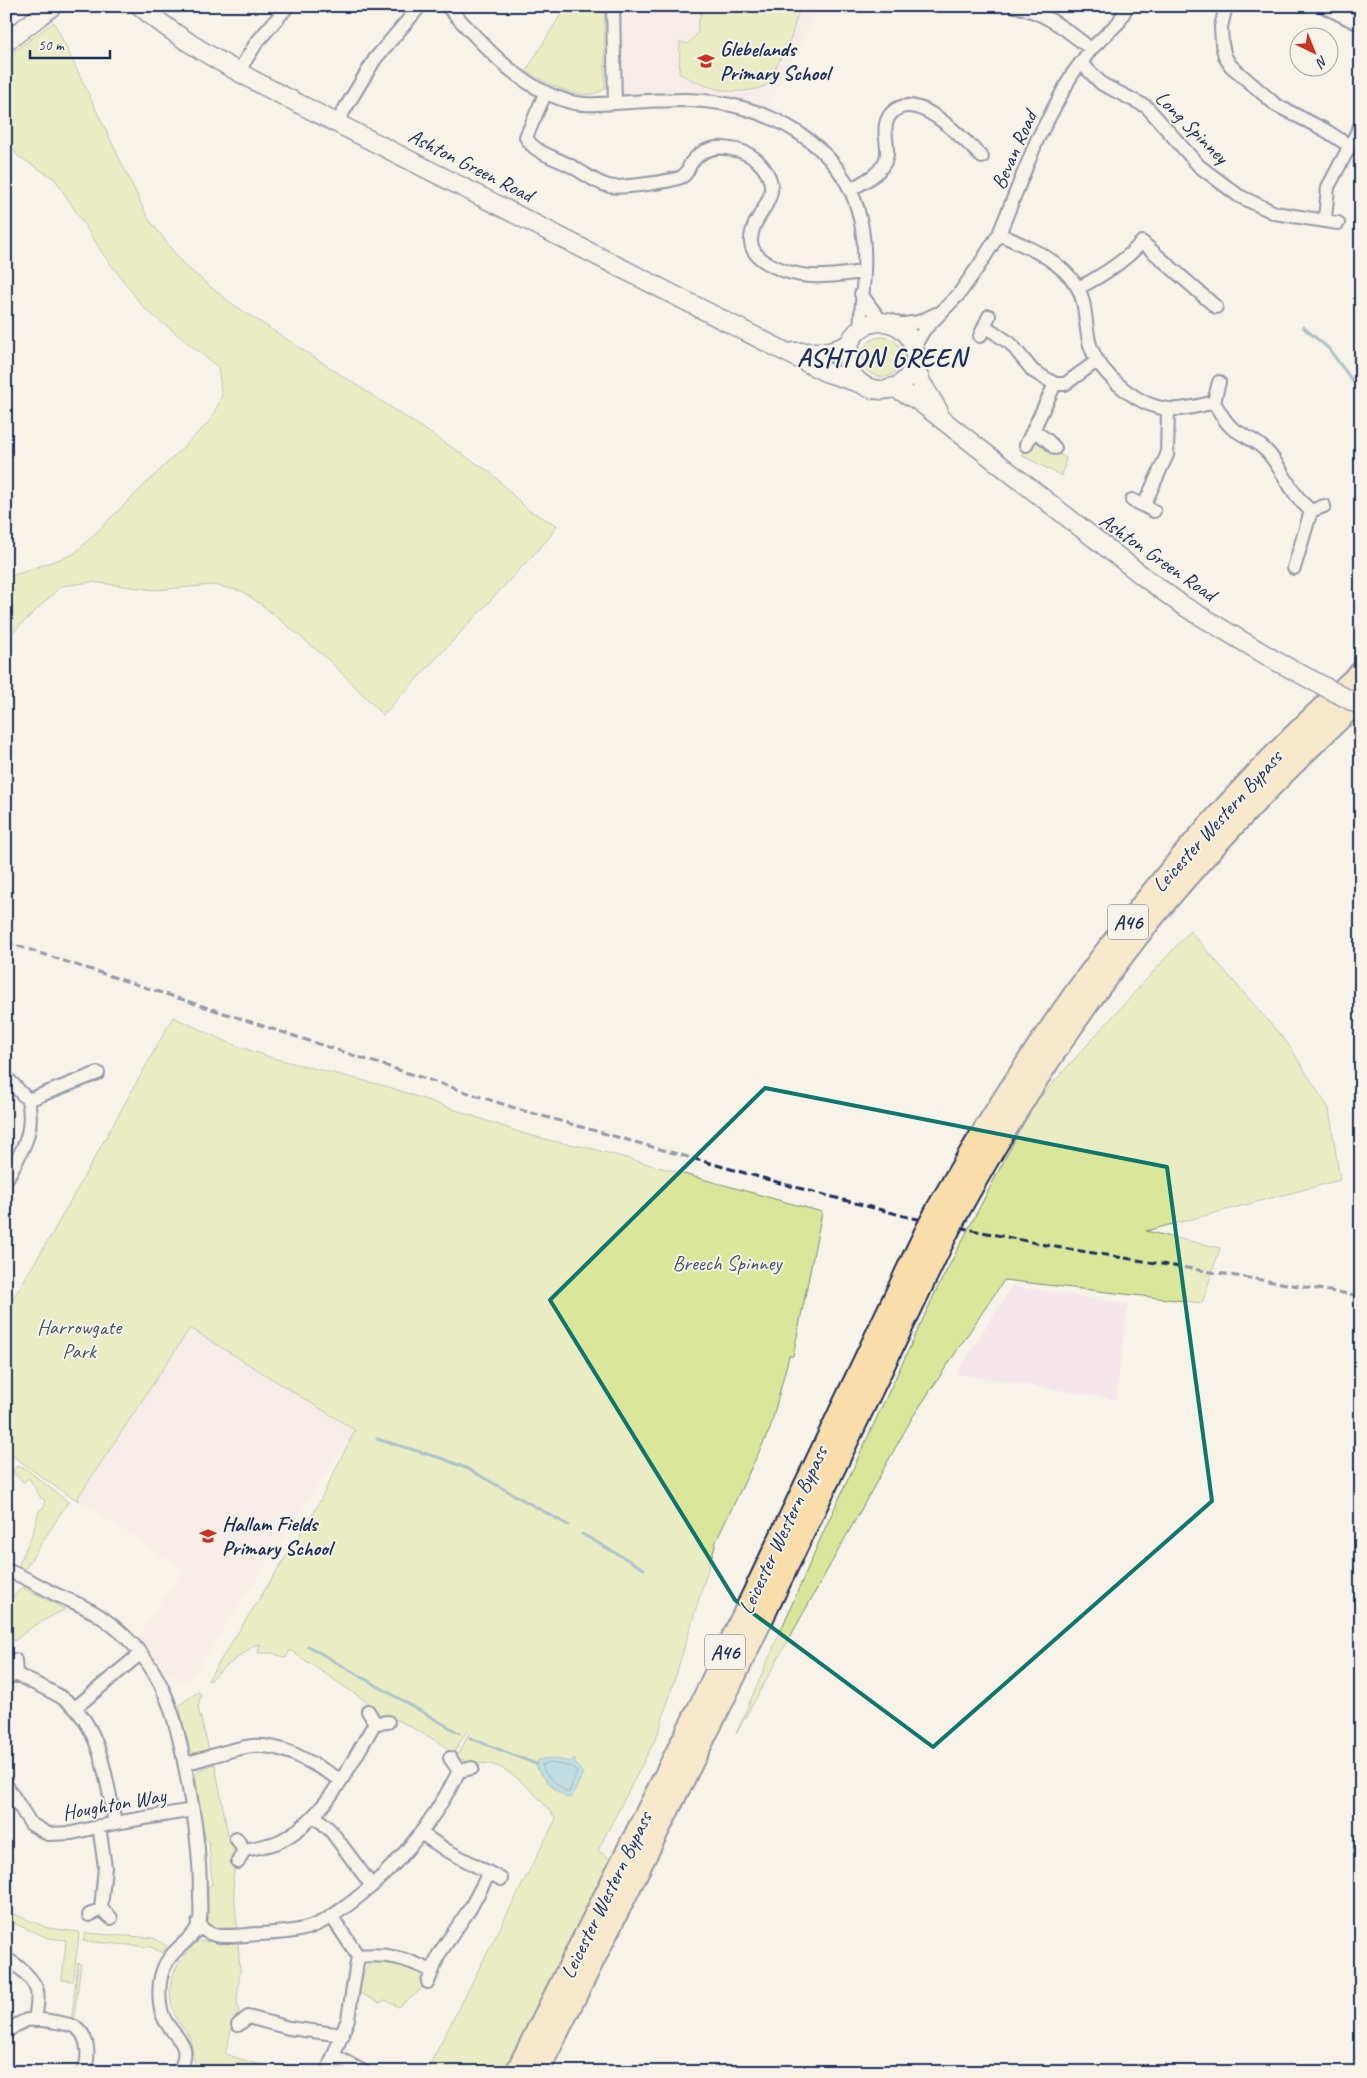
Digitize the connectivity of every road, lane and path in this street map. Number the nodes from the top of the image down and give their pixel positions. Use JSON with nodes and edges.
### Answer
{"nodes":[{"id":1,"x":140,"y":6,"type":"edge"},
{"id":2,"x":288,"y":6,"type":"edge"},
{"id":3,"x":420,"y":6,"type":"edge"},
{"id":4,"x":447,"y":6,"type":"edge"},
{"id":5,"x":613,"y":6,"type":"edge"},
{"id":6,"x":1015,"y":6,"type":"edge"},
{"id":7,"x":1128,"y":6,"type":"edge"},
{"id":8,"x":1226,"y":6,"type":"edge"},
{"id":9,"x":1323,"y":6,"type":"edge"},
{"id":10,"x":49,"y":8,"type":"edge"},
{"id":11,"x":1361,"y":23,"type":"edge"},
{"id":12,"x":6,"y":42,"type":"edge"},
{"id":13,"x":1091,"y":49,"type":"junction"},
{"id":14,"x":1081,"y":63,"type":"junction"},
{"id":15,"x":238,"y":72,"type":"junction"},
{"id":16,"x":545,"y":94,"type":"junction"},
{"id":17,"x":615,"y":103,"type":"junction"},
{"id":18,"x":961,"y":119,"type":"dead end"},
{"id":19,"x":337,"y":122,"type":"junction"},
{"id":20,"x":1361,"y":125,"type":"edge"},
{"id":21,"x":953,"y":129,"type":"junction"},
{"id":22,"x":1348,"y":145,"type":"junction"},
{"id":23,"x":982,"y":157,"type":"dead end"},
{"id":24,"x":850,"y":190,"type":"junction"},
{"id":25,"x":1325,"y":219,"type":"junction"},
{"id":26,"x":1338,"y":223,"type":"dead end"},
{"id":27,"x":1132,"y":233,"type":"dead end"},
{"id":28,"x":999,"y":234,"type":"junction"},
{"id":29,"x":1142,"y":242,"type":"junction"},
{"id":30,"x":864,"y":272,"type":"junction"},
{"id":31,"x":1078,"y":288,"type":"junction"},
{"id":32,"x":861,"y":294,"type":"junction"},
{"id":33,"x":1216,"y":307,"type":"dead end"},
{"id":34,"x":941,"y":312,"type":"junction"},
{"id":35,"x":889,"y":323,"type":"junction"},
{"id":36,"x":985,"y":326,"type":"dead end"},
{"id":37,"x":860,"y":329,"type":"junction"},
{"id":38,"x":849,"y":344,"type":"junction"},
{"id":39,"x":788,"y":351,"type":"junction"},
{"id":40,"x":914,"y":355,"type":"junction"},
{"id":41,"x":1098,"y":361,"type":"junction"},
{"id":42,"x":1219,"y":382,"type":"dead end"},
{"id":43,"x":862,"y":384,"type":"junction"},
{"id":44,"x":1055,"y":384,"type":"junction"},
{"id":45,"x":893,"y":388,"type":"junction"},
{"id":46,"x":1214,"y":402,"type":"junction"},
{"id":47,"x":1168,"y":409,"type":"junction"},
{"id":48,"x":945,"y":421,"type":"junction"},
{"id":49,"x":1033,"y":430,"type":"junction"},
{"id":50,"x":1026,"y":445,"type":"dead end"},
{"id":51,"x":1055,"y":448,"type":"dead end"},
{"id":52,"x":1143,"y":505,"type":"dead end"},
{"id":53,"x":1324,"y":506,"type":"dead end"},
{"id":54,"x":1311,"y":511,"type":"junction"},
{"id":55,"x":1294,"y":568,"type":"dead end"},
{"id":56,"x":1361,"y":673,"type":"edge"},
{"id":57,"x":1361,"y":698,"type":"edge"},
{"id":58,"x":1361,"y":706,"type":"edge"},
{"id":59,"x":100,"y":1072,"type":"dead end"},
{"id":60,"x":6,"y":1077,"type":"edge"},
{"id":61,"x":28,"y":1100,"type":"junction"},
{"id":62,"x":6,"y":1180,"type":"edge"},
{"id":63,"x":949,"y":1209,"type":"junction"},
{"id":64,"x":936,"y":1232,"type":"junction"},
{"id":65,"x":6,"y":1570,"type":"edge"},
{"id":66,"x":141,"y":1653,"type":"junction"},
{"id":67,"x":15,"y":1660,"type":"dead end"},
{"id":68,"x":11,"y":1677,"type":"edge"},
{"id":69,"x":75,"y":1708,"type":"junction"},
{"id":70,"x":368,"y":1711,"type":"dead end"},
{"id":71,"x":388,"y":1722,"type":"dead end"},
{"id":72,"x":375,"y":1723,"type":"junction"},
{"id":73,"x":450,"y":1758,"type":"dead end"},
{"id":74,"x":185,"y":1764,"type":"junction"},
{"id":75,"x":472,"y":1768,"type":"dead end"},
{"id":76,"x":459,"y":1771,"type":"junction"},
{"id":77,"x":341,"y":1780,"type":"junction"},
{"id":78,"x":6,"y":1785,"type":"edge"},
{"id":79,"x":10,"y":1802,"type":"edge"},
{"id":80,"x":193,"y":1810,"type":"junction"},
{"id":81,"x":314,"y":1815,"type":"junction"},
{"id":82,"x":115,"y":1823,"type":"junction"},
{"id":83,"x":99,"y":1826,"type":"junction"},
{"id":84,"x":422,"y":1834,"type":"junction"},
{"id":85,"x":236,"y":1838,"type":"dead end"},
{"id":86,"x":244,"y":1850,"type":"junction"},
{"id":87,"x":238,"y":1862,"type":"dead end"},
{"id":88,"x":489,"y":1872,"type":"junction"},
{"id":89,"x":501,"y":1879,"type":"dead end"},
{"id":90,"x":372,"y":1886,"type":"junction"},
{"id":91,"x":332,"y":1917,"type":"junction"},
{"id":92,"x":111,"y":1918,"type":"dead end"},
{"id":93,"x":198,"y":1924,"type":"junction"},
{"id":94,"x":358,"y":1956,"type":"junction"},
{"id":95,"x":6,"y":1959,"type":"edge"},
{"id":96,"x":35,"y":2020,"type":"junction"},
{"id":97,"x":243,"y":2021,"type":"dead end"},
{"id":98,"x":6,"y":2032,"type":"edge"},
{"id":99,"x":343,"y":2035,"type":"junction"},
{"id":100,"x":335,"y":2056,"type":"junction"},
{"id":101,"x":83,"y":2072,"type":"edge"},
{"id":102,"x":179,"y":2072,"type":"edge"},
{"id":103,"x":327,"y":2072,"type":"edge"},
{"id":104,"x":364,"y":2072,"type":"edge"},
{"id":105,"x":517,"y":2072,"type":"edge"},
{"id":106,"x":537,"y":2072,"type":"edge"}],
"edges":[{"from":1,"to":15,"type":"street","name":"Ashton Green Road"},
{"from":2,"to":15,"type":"street"},
{"from":3,"to":19,"type":"street"},
{"from":4,"to":16,"type":"street"},
{"from":5,"to":17,"type":"street"},
{"from":6,"to":13,"type":"street"},
{"from":7,"to":13,"type":"street","name":"Bevan Road"},
{"from":8,"to":22,"type":"street"},
{"from":9,"to":11,"type":"street"},
{"from":10,"to":12,"type":"street"},
{"from":13,"to":14,"type":"street","name":"Bevan Road"},
{"from":14,"to":25,"type":"street","name":"Long Spinney"},
{"from":14,"to":28,"type":"street","name":"Bevan Road"},
{"from":15,"to":19,"type":"street","name":"Ashton Green Road"},
{"from":16,"to":17,"type":"street"},
{"from":16,"to":30,"type":"street"},
{"from":17,"to":24,"type":"street"},
{"from":18,"to":21,"type":"street"},
{"from":19,"to":39,"type":"street","name":"Ashton Green Road"},
{"from":20,"to":22,"type":"street"},
{"from":21,"to":23,"type":"street"},
{"from":21,"to":24,"type":"street"},
{"from":22,"to":25,"type":"street"},
{"from":24,"to":30,"type":"street"},
{"from":25,"to":26,"type":"street","name":"Long Spinney"},
{"from":27,"to":29,"type":"street"},
{"from":28,"to":31,"type":"street"},
{"from":28,"to":34,"type":"street","name":"Bevan Road"},
{"from":29,"to":31,"type":"street"},
{"from":29,"to":33,"type":"street"},
{"from":30,"to":32,"type":"street"},
{"from":31,"to":41,"type":"street"},
{"from":32,"to":35,"type":"street"},
{"from":32,"to":37,"type":"street"},
{"from":34,"to":35,"type":"street","name":"Bevan Road"},
{"from":34,"to":40,"type":"street","name":"Bevan Road"},
{"from":35,"to":37,"type":"street"},
{"from":35,"to":40,"type":"street","name":"Ashton Green Road"},
{"from":36,"to":44,"type":"street"},
{"from":37,"to":38,"type":"street"},
{"from":38,"to":39,"type":"street","name":"Ashton Green Road"},
{"from":38,"to":43,"type":"street"},
{"from":39,"to":43,"type":"street","name":"Ashton Green Road"},
{"from":40,"to":45,"type":"street"},
{"from":40,"to":48,"type":"street","name":"Ashton Green Road"},
{"from":41,"to":44,"type":"street"},
{"from":41,"to":47,"type":"street"},
{"from":42,"to":46,"type":"street"},
{"from":43,"to":45,"type":"street","name":"Ashton Green Road"},
{"from":44,"to":49,"type":"street"},
{"from":45,"to":48,"type":"street","name":"Ashton Green Road"},
{"from":46,"to":47,"type":"street"},
{"from":46,"to":54,"type":"street"},
{"from":47,"to":52,"type":"street"},
{"from":48,"to":58,"type":"street","name":"Ashton Green Road","bridge":true},
{"from":49,"to":50,"type":"street"},
{"from":49,"to":51,"type":"street"},
{"from":53,"to":54,"type":"street"},
{"from":54,"to":55,"type":"street"},
{"from":56,"to":63,"type":"highway","name":"Leicester Western Bypass","number":"A46"},
{"from":57,"to":63,"type":"highway","name":"Leicester Western Bypass","number":"A46"},
{"from":59,"to":61,"type":"street"},
{"from":60,"to":61,"type":"street"},
{"from":61,"to":62,"type":"street"},
{"from":63,"to":64,"type":"highway","number":"A46","bridge":true},
{"from":64,"to":105,"type":"highway","name":"Leicester Western Bypass","number":"A46"},
{"from":64,"to":106,"type":"highway","name":"Leicester Western Bypass","number":"A46"},
{"from":65,"to":66,"type":"street"},
{"from":66,"to":69,"type":"street"},
{"from":66,"to":74,"type":"street"},
{"from":67,"to":68,"type":"street"},
{"from":68,"to":69,"type":"street"},
{"from":69,"to":82,"type":"street"},
{"from":70,"to":72,"type":"street"},
{"from":71,"to":72,"type":"street"},
{"from":72,"to":77,"type":"street"},
{"from":73,"to":76,"type":"street"},
{"from":74,"to":77,"type":"street"},
{"from":74,"to":80,"type":"street"},
{"from":75,"to":76,"type":"street"},
{"from":76,"to":84,"type":"street"},
{"from":77,"to":81,"type":"street"},
{"from":78,"to":79,"type":"street","name":"Houghton Way"},
{"from":79,"to":83,"type":"street","name":"Houghton Way"},
{"from":80,"to":82,"type":"street","name":"Houghton Way"},
{"from":80,"to":93,"type":"street"},
{"from":81,"to":86,"type":"street"},
{"from":81,"to":90,"type":"street"},
{"from":82,"to":83,"type":"street","name":"Houghton Way"},
{"from":83,"to":92,"type":"street"},
{"from":84,"to":88,"type":"street"},
{"from":84,"to":90,"type":"street"},
{"from":85,"to":86,"type":"street"},
{"from":86,"to":87,"type":"street"},
{"from":88,"to":89,"type":"street"},
{"from":88,"to":94,"type":"street"},
{"from":90,"to":91,"type":"street"},
{"from":91,"to":93,"type":"street"},
{"from":91,"to":94,"type":"street"},
{"from":93,"to":102,"type":"street"},
{"from":94,"to":99,"type":"street"},
{"from":95,"to":96,"type":"street"},
{"from":96,"to":98,"type":"street"},
{"from":96,"to":101,"type":"street"},
{"from":97,"to":99,"type":"street"},
{"from":99,"to":100,"type":"street"},
{"from":100,"to":103,"type":"street"},
{"from":100,"to":104,"type":"street"}]}
